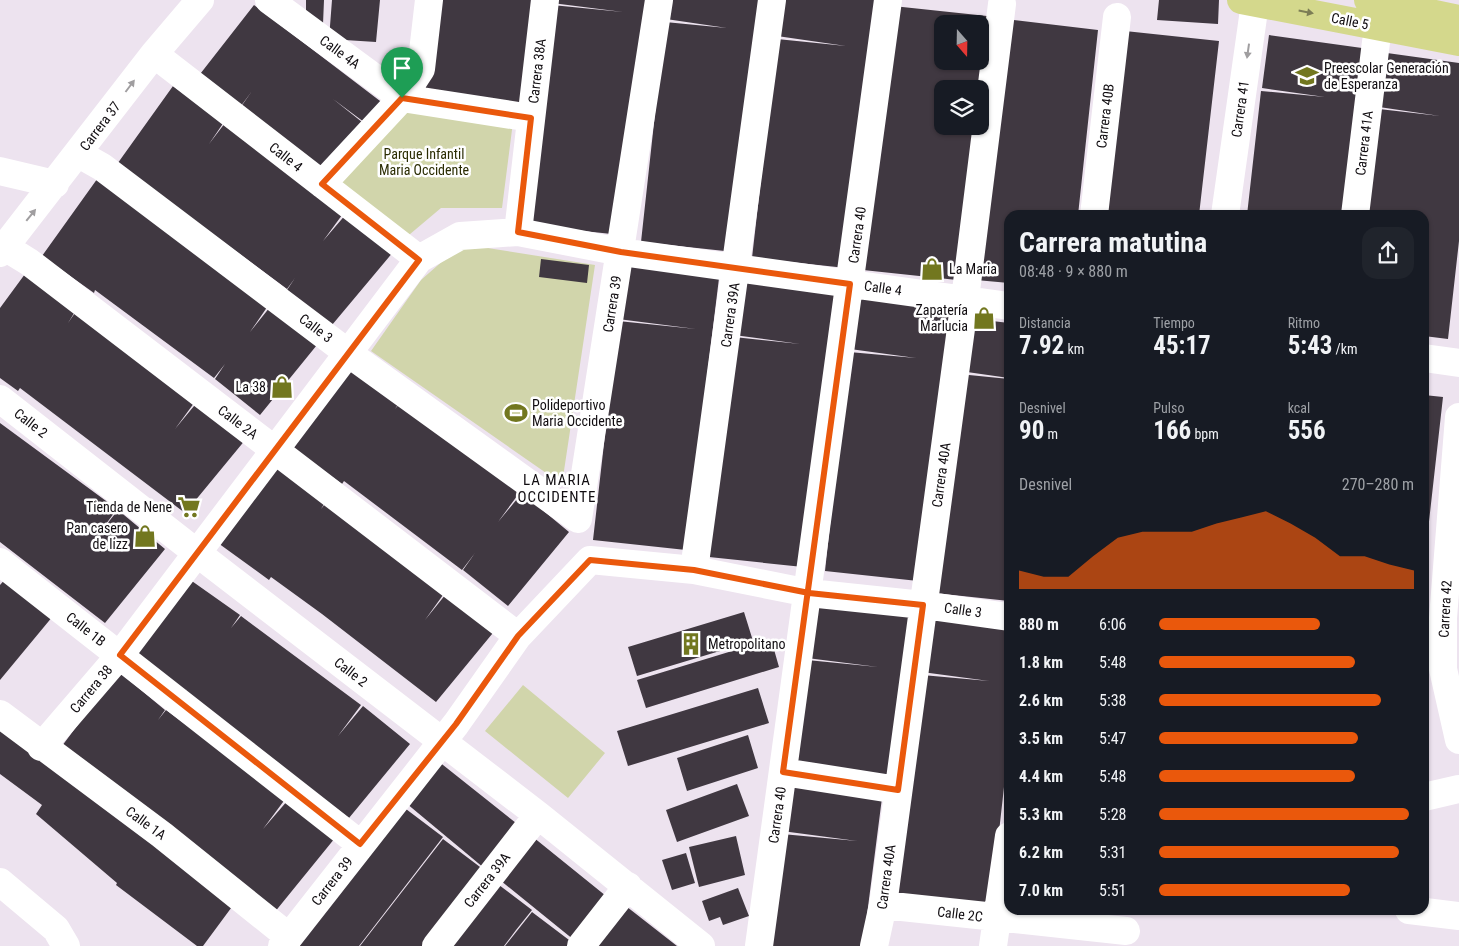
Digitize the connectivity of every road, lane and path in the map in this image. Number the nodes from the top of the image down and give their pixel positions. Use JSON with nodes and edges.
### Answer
{"nodes":[{"id":1,"x":200,"y":0,"type":"edge"},
{"id":2,"x":269,"y":0,"type":"edge"},
{"id":3,"x":429,"y":0,"type":"edge"},
{"id":4,"x":545,"y":0,"type":"edge"},
{"id":5,"x":659,"y":0,"type":"edge"},
{"id":6,"x":772,"y":0,"type":"edge"},
{"id":7,"x":888,"y":0,"type":"edge"},
{"id":8,"x":1368,"y":0,"type":"edge"},
{"id":9,"x":1248,"y":1,"type":"edge"},
{"id":10,"x":1002,"y":4,"type":"dead end"},
{"id":11,"x":1117,"y":17,"type":"dead end"},
{"id":12,"x":1459,"y":18,"type":"edge"},
{"id":13,"x":1376,"y":42,"type":"dead end"},
{"id":14,"x":1459,"y":42,"type":"edge"},
{"id":15,"x":154,"y":54,"type":"junction"},
{"id":16,"x":402,"y":98,"type":"junction"},
{"id":17,"x":531,"y":118,"type":"junction"},
{"id":18,"x":79,"y":154,"type":"junction"},
{"id":19,"x":0,"y":171,"type":"edge"},
{"id":20,"x":55,"y":184,"type":"junction"},
{"id":21,"x":322,"y":184,"type":"junction"},
{"id":22,"x":1095,"y":210,"type":"edge"},
{"id":23,"x":1226,"y":210,"type":"edge"},
{"id":24,"x":1356,"y":210,"type":"edge"},
{"id":25,"x":518,"y":232,"type":"junction"},
{"id":26,"x":460,"y":236,"type":"joint"},
{"id":27,"x":2,"y":250,"type":"edge"},
{"id":28,"x":621,"y":252,"type":"junction"},
{"id":29,"x":419,"y":260,"type":"junction"},
{"id":30,"x":736,"y":268,"type":"junction"},
{"id":31,"x":850,"y":284,"type":"junction"},
{"id":32,"x":965,"y":299,"type":"junction"},
{"id":33,"x":1004,"y":305,"type":"edge"},
{"id":34,"x":348,"y":352,"type":"junction"},
{"id":35,"x":1429,"y":359,"type":"edge"},
{"id":36,"x":1459,"y":363,"type":"edge"},
{"id":37,"x":0,"y":399,"type":"edge"},
{"id":38,"x":1459,"y":417,"type":"edge"},
{"id":39,"x":275,"y":450,"type":"junction"},
{"id":40,"x":578,"y":519,"type":"joint"},
{"id":41,"x":196,"y":553,"type":"junction"},
{"id":42,"x":590,"y":560,"type":"joint"},
{"id":43,"x":0,"y":562,"type":"edge"},
{"id":44,"x":694,"y":570,"type":"junction"},
{"id":45,"x":809,"y":593,"type":"junction"},
{"id":46,"x":923,"y":605,"type":"junction"},
{"id":47,"x":1004,"y":616,"type":"edge"},
{"id":48,"x":518,"y":636,"type":"junction"},
{"id":49,"x":120,"y":655,"type":"junction"},
{"id":50,"x":0,"y":714,"type":"edge"},
{"id":51,"x":1459,"y":740,"type":"edge"},
{"id":52,"x":442,"y":742,"type":"junction"},
{"id":53,"x":41,"y":747,"type":"junction"},
{"id":54,"x":783,"y":772,"type":"junction"},
{"id":55,"x":1459,"y":789,"type":"edge"},
{"id":56,"x":898,"y":790,"type":"junction"},
{"id":57,"x":1429,"y":796,"type":"edge"},
{"id":58,"x":538,"y":815,"type":"junction"},
{"id":59,"x":360,"y":844,"type":"junction"},
{"id":60,"x":1004,"y":873,"type":"edge"},
{"id":61,"x":0,"y":882,"type":"edge"},
{"id":62,"x":628,"y":886,"type":"junction"},
{"id":63,"x":883,"y":904,"type":"junction"},
{"id":64,"x":1429,"y":912,"type":"edge"},
{"id":65,"x":1459,"y":916,"type":"edge"},
{"id":66,"x":998,"y":918,"type":"junction"},
{"id":67,"x":1126,"y":929,"type":"edge"},
{"id":68,"x":285,"y":942,"type":"edge"},
{"id":69,"x":66,"y":946,"type":"edge"},
{"id":70,"x":436,"y":946,"type":"edge"},
{"id":71,"x":581,"y":946,"type":"edge"},
{"id":72,"x":701,"y":946,"type":"edge"},
{"id":73,"x":759,"y":946,"type":"edge"},
{"id":74,"x":874,"y":946,"type":"edge"},
{"id":75,"x":993,"y":946,"type":"edge"}],
"edges":[{"from":1,"to":15,"type":"street","name":"Carrera 37"},
{"from":2,"to":16,"type":"street","name":"Calle 4A"},
{"from":3,"to":16,"type":"street"},
{"from":4,"to":17,"type":"street","name":"Carrera 38A"},
{"from":5,"to":28,"type":"street","name":"Carrera 39"},
{"from":6,"to":30,"type":"street","name":"Carrera 39A"},
{"from":7,"to":31,"type":"street","name":"Carrera 40"},
{"from":8,"to":12,"type":"main road","name":"Calle 5"},
{"from":9,"to":14,"type":"main road","name":"Calle 5","one_way":true},
{"from":9,"to":23,"type":"street","name":"Carrera 41","one_way":true},
{"from":10,"to":32,"type":"street","name":"Carrera 40A"},
{"from":11,"to":22,"type":"street","name":"Carrera 40B"},
{"from":13,"to":24,"type":"street","name":"Carrera 41A"},
{"from":18,"to":15,"type":"street","name":"Carrera 37","one_way":true},
{"from":15,"to":21,"type":"street","name":"Calle 4"},
{"from":16,"to":17,"type":"street","name":"Calle 4A"},
{"from":16,"to":21,"type":"street"},
{"from":17,"to":25,"type":"street","name":"Carrera 38A"},
{"from":18,"to":20,"type":"street","name":"Carrera 37"},
{"from":18,"to":34,"type":"street","name":"Calle 3"},
{"from":19,"to":20,"type":"street"},
{"from":27,"to":20,"type":"street","name":"Carrera 37","one_way":true},
{"from":21,"to":29,"type":"street","name":"Calle 4"},
{"from":25,"to":26,"type":"street","name":"Calle 4"},
{"from":25,"to":28,"type":"street","name":"Calle 4"},
{"from":26,"to":29,"type":"street","name":"Carrera 38"},
{"from":27,"to":39,"type":"street","name":"Calle 2A"},
{"from":28,"to":30,"type":"street","name":"Calle 4"},
{"from":28,"to":40,"type":"street","name":"Carrera 39"},
{"from":29,"to":34,"type":"street","name":"Carrera 38"},
{"from":30,"to":31,"type":"street","name":"Calle 4"},
{"from":30,"to":44,"type":"street","name":"Carrera 39A"},
{"from":31,"to":32,"type":"street","name":"Calle 4"},
{"from":31,"to":45,"type":"street","name":"Carrera 40"},
{"from":32,"to":33,"type":"street","name":"Calle 4"},
{"from":32,"to":46,"type":"street","name":"Carrera 40A"},
{"from":34,"to":39,"type":"street","name":"Carrera 38"},
{"from":34,"to":40,"type":"street","name":"Calle 3"},
{"from":35,"to":36,"type":"street"},
{"from":37,"to":41,"type":"street","name":"Calle 2"},
{"from":38,"to":51,"type":"street","name":"Carrera 42"},
{"from":39,"to":41,"type":"street","name":"Carrera 38"},
{"from":39,"to":48,"type":"street","name":"Calle 2A"},
{"from":41,"to":49,"type":"street","name":"Carrera 38"},
{"from":41,"to":52,"type":"street","name":"Calle 2"},
{"from":42,"to":44,"type":"street","name":"Calle 3"},
{"from":42,"to":48,"type":"street","name":"Carrera 39"},
{"from":43,"to":49,"type":"street","name":"Calle 1B"},
{"from":44,"to":45,"type":"street","name":"Calle 3"},
{"from":45,"to":46,"type":"street","name":"Calle 3"},
{"from":45,"to":54,"type":"street","name":"Carrera 40"},
{"from":46,"to":47,"type":"street","name":"Calle 3"},
{"from":46,"to":56,"type":"street","name":"Carrera 40A"},
{"from":48,"to":52,"type":"street","name":"Carrera 39"},
{"from":49,"to":53,"type":"street","name":"Carrera 38"},
{"from":49,"to":59,"type":"street","name":"Calle 1B"},
{"from":50,"to":53,"type":"street","name":"Calle 1A"},
{"from":52,"to":58,"type":"street","name":"Calle 2"},
{"from":52,"to":59,"type":"street","name":"Carrera 39"},
{"from":53,"to":68,"type":"street","name":"Calle 1A"},
{"from":54,"to":56,"type":"street"},
{"from":54,"to":73,"type":"street","name":"Carrera 40"},
{"from":55,"to":57,"type":"street"},
{"from":56,"to":63,"type":"street","name":"Carrera 40A"},
{"from":58,"to":62,"type":"street","name":"Calle 2"},
{"from":58,"to":70,"type":"street","name":"Carrera 39A"},
{"from":59,"to":68,"type":"street","name":"Carrera 39"},
{"from":60,"to":66,"type":"street"},
{"from":61,"to":69,"type":"street"},
{"from":62,"to":71,"type":"street"},
{"from":62,"to":72,"type":"street","name":"Calle 2"},
{"from":63,"to":66,"type":"street","name":"Calle 2C"},
{"from":63,"to":74,"type":"street","name":"Carrera 40A"},
{"from":64,"to":65,"type":"street"},
{"from":66,"to":67,"type":"street","name":"Calle 2C"},
{"from":66,"to":75,"type":"street"}]}
